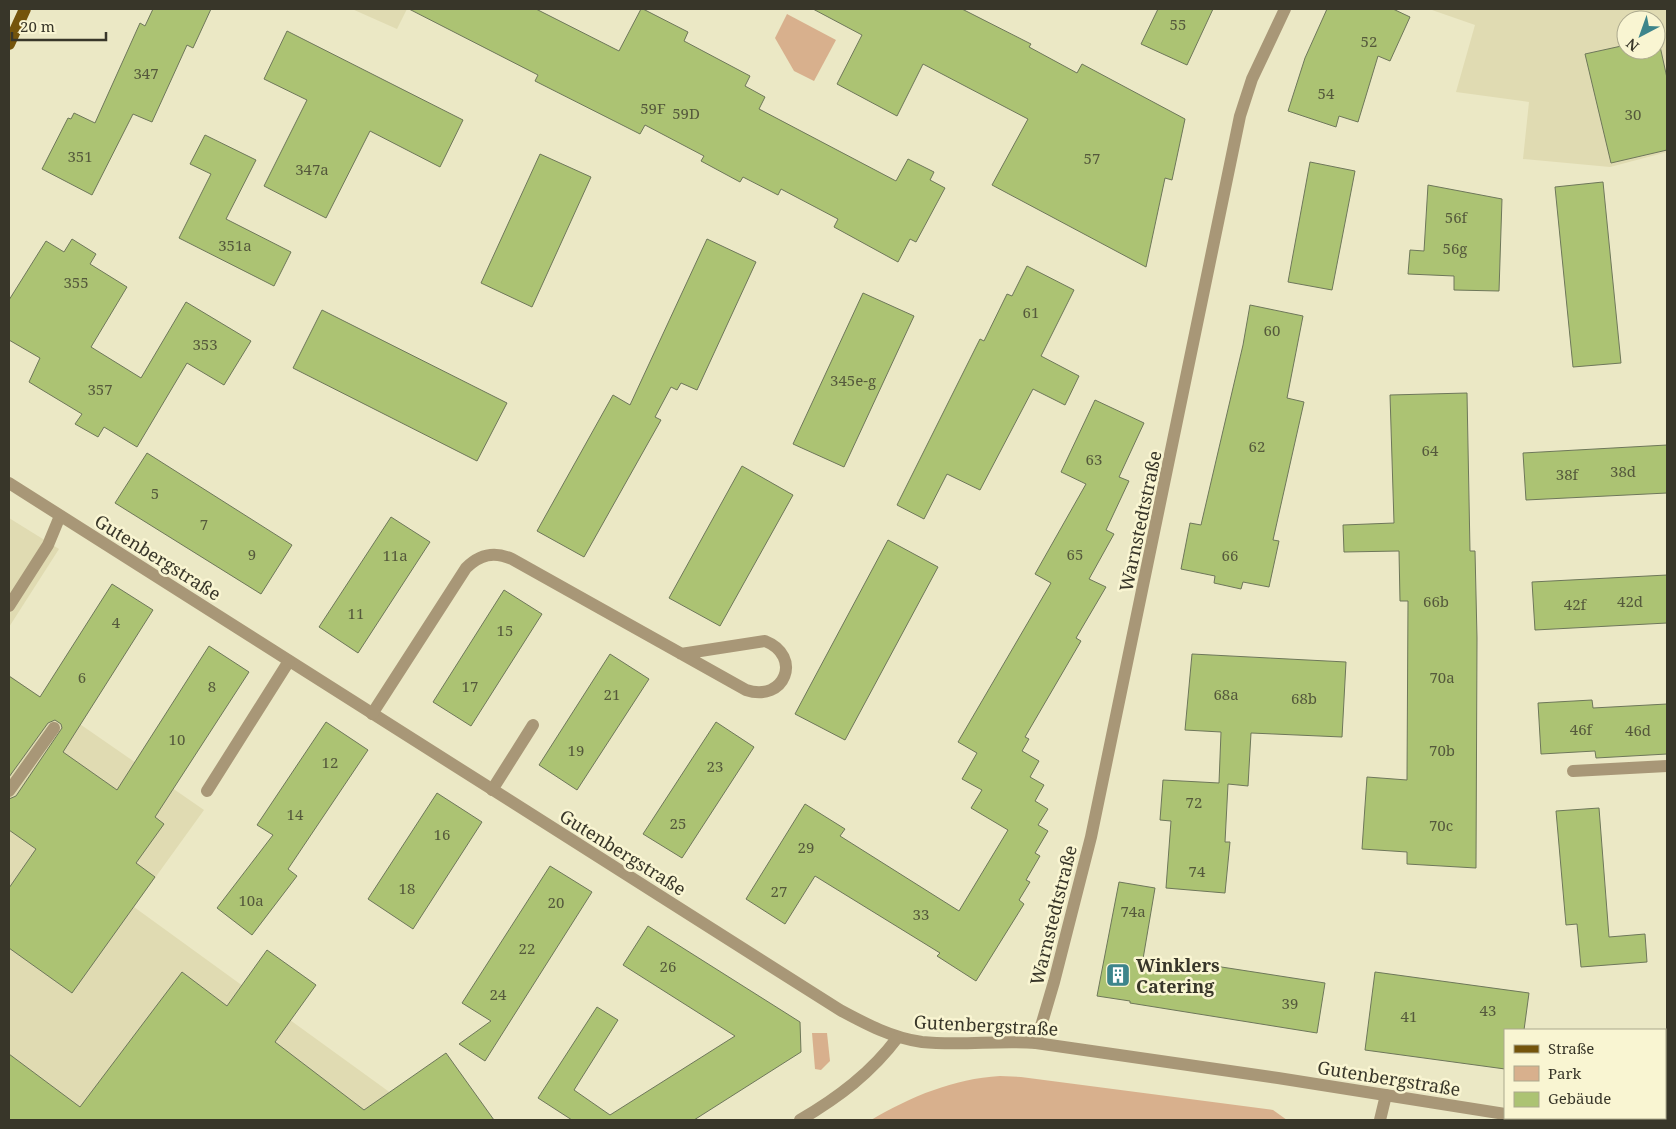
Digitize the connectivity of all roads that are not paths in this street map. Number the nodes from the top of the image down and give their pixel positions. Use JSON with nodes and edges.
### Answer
{"nodes":[{"id":1,"x":25,"y":9,"type":"edge"},
{"id":2,"x":1285,"y":9,"type":"edge"},
{"id":3,"x":9,"y":44,"type":"edge"},
{"id":4,"x":11,"y":488,"type":"edge"},
{"id":5,"x":60,"y":516,"type":"junction"},
{"id":6,"x":9,"y":606,"type":"edge"},
{"id":7,"x":681,"y":654,"type":"junction"},
{"id":8,"x":289,"y":661,"type":"junction"},
{"id":9,"x":372,"y":714,"type":"junction"},
{"id":10,"x":533,"y":725,"type":"dead end"},
{"id":11,"x":54,"y":728,"type":"dead end"},
{"id":12,"x":1667,"y":766,"type":"edge"},
{"id":13,"x":1573,"y":771,"type":"dead end"},
{"id":14,"x":492,"y":790,"type":"junction"},
{"id":15,"x":9,"y":791,"type":"edge"},
{"id":16,"x":207,"y":791,"type":"dead end"},
{"id":17,"x":898,"y":1037,"type":"junction"},
{"id":18,"x":1036,"y":1043,"type":"junction"},
{"id":19,"x":1386,"y":1095,"type":"junction"},
{"id":20,"x":1504,"y":1114,"type":"edge"},
{"id":21,"x":800,"y":1120,"type":"edge"},
{"id":22,"x":1380,"y":1120,"type":"edge"}],
"edges":[{"from":1,"to":3,"type":"main road"},
{"from":2,"to":18,"type":"street","name":"Warnstedtstraße"},
{"from":4,"to":5,"type":"street","name":"Gutenbergstraße"},
{"from":5,"to":6,"type":"street"},
{"from":5,"to":8,"type":"street","name":"Gutenbergstraße"},
{"from":7,"to":7,"type":"street"},
{"from":7,"to":9,"type":"street"},
{"from":8,"to":9,"type":"street","name":"Gutenbergstraße"},
{"from":8,"to":16,"type":"street"},
{"from":9,"to":14,"type":"street","name":"Gutenbergstraße"},
{"from":10,"to":14,"type":"street"},
{"from":11,"to":15,"type":"street"},
{"from":12,"to":13,"type":"street"},
{"from":14,"to":17,"type":"street","name":"Gutenbergstraße"},
{"from":17,"to":18,"type":"street","name":"Gutenbergstraße"},
{"from":17,"to":21,"type":"street"},
{"from":18,"to":19,"type":"street","name":"Gutenbergstraße"},
{"from":19,"to":20,"type":"street","name":"Gutenbergstraße"},
{"from":19,"to":22,"type":"street"}]}
